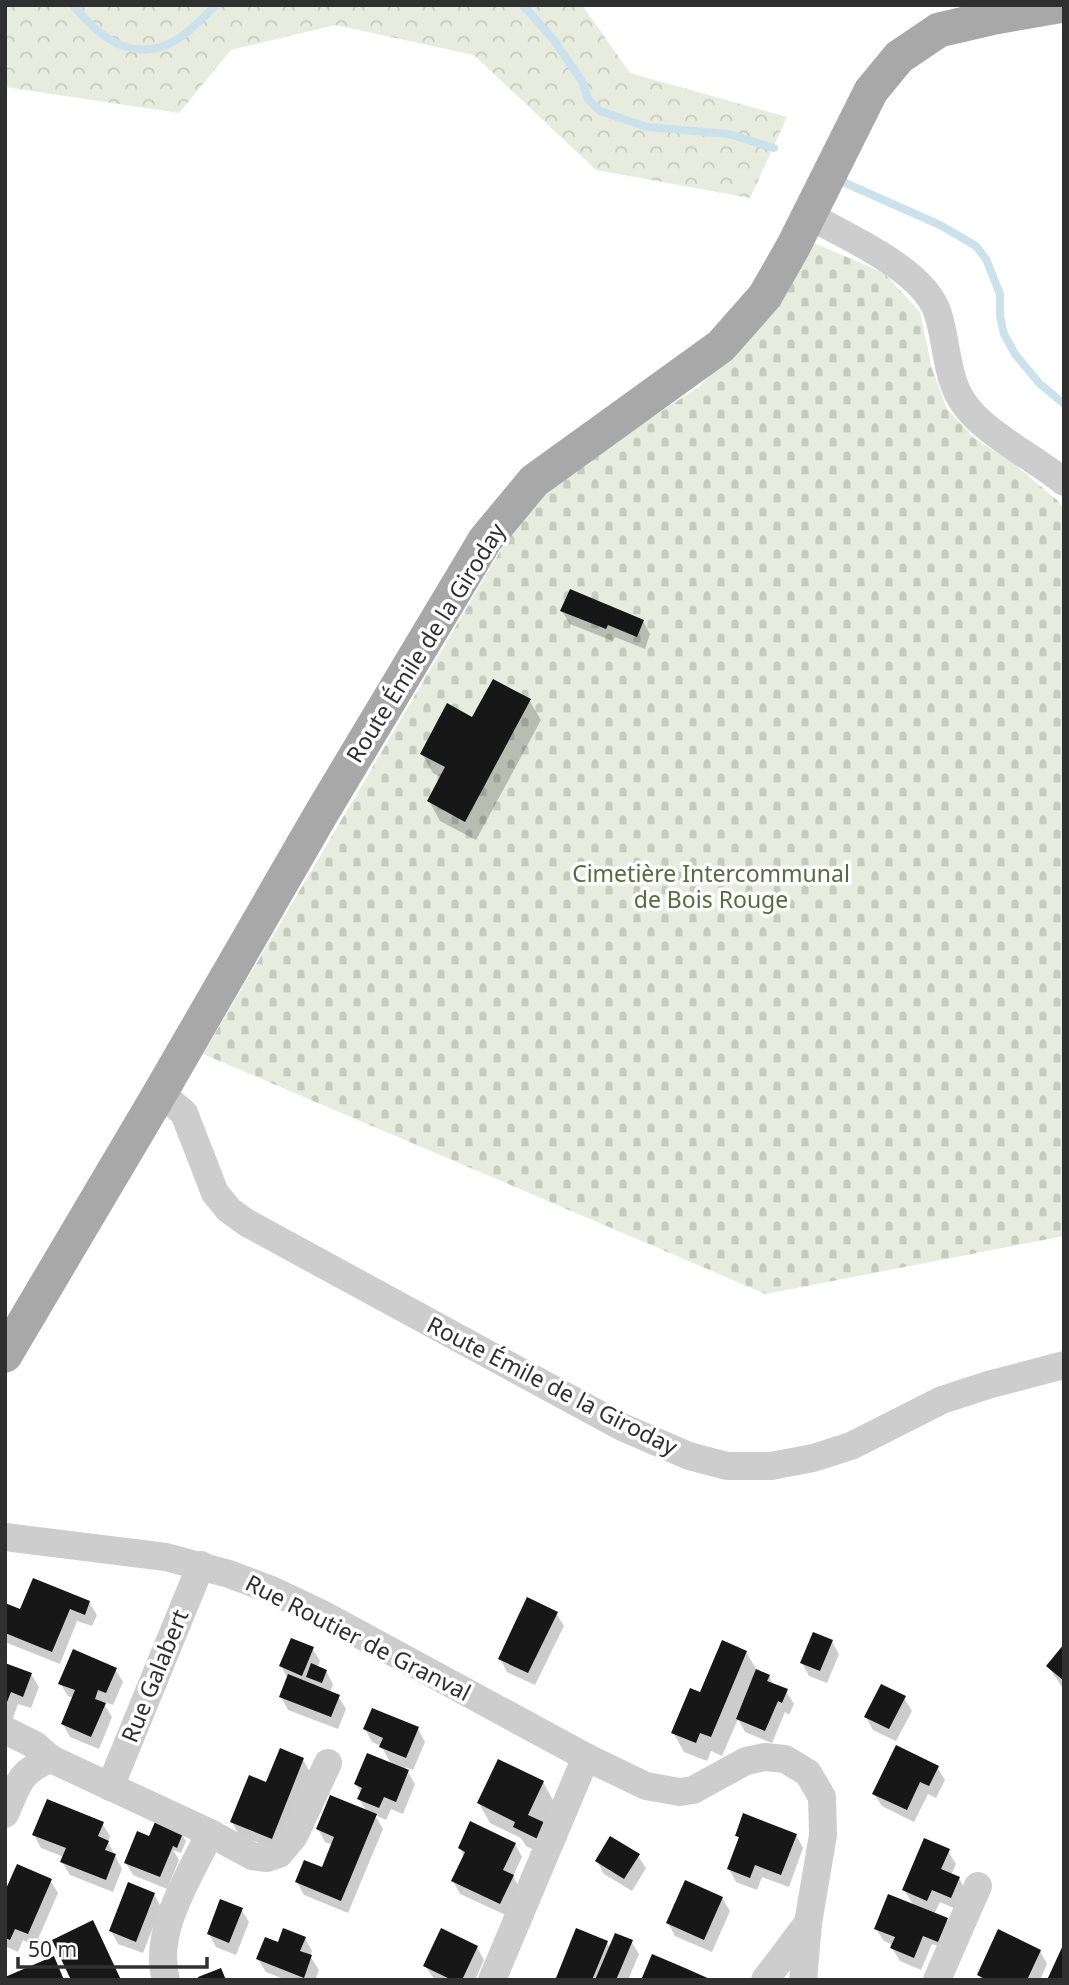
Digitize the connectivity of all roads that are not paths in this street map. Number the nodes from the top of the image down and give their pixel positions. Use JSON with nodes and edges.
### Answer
{"nodes":[{"id":1,"x":1064,"y":5,"type":"edge"},
{"id":2,"x":808,"y":215,"type":"junction"},
{"id":3,"x":1064,"y":482,"type":"edge"},
{"id":4,"x":160,"y":1093,"type":"junction"},
{"id":5,"x":5,"y":1355,"type":"edge"},
{"id":6,"x":1064,"y":1365,"type":"edge"},
{"id":7,"x":5,"y":1518,"type":"edge"},
{"id":8,"x":5,"y":1537,"type":"edge"},
{"id":9,"x":77,"y":1545,"type":"junction"},
{"id":10,"x":201,"y":1565,"type":"junction"},
{"id":11,"x":5,"y":1730,"type":"edge"},
{"id":12,"x":586,"y":1757,"type":"junction"},
{"id":13,"x":51,"y":1759,"type":"junction"},
{"id":14,"x":328,"y":1763,"type":"dead end"},
{"id":15,"x":110,"y":1787,"type":"junction"},
{"id":16,"x":5,"y":1814,"type":"edge"},
{"id":17,"x":210,"y":1833,"type":"junction"},
{"id":18,"x":978,"y":1886,"type":"dead end"},
{"id":19,"x":808,"y":1923,"type":"junction"},
{"id":20,"x":166,"y":1980,"type":"edge"},
{"id":21,"x":492,"y":1980,"type":"edge"},
{"id":22,"x":765,"y":1980,"type":"edge"},
{"id":23,"x":803,"y":1980,"type":"edge"},
{"id":24,"x":937,"y":1980,"type":"edge"}],
"edges":[{"from":1,"to":2,"type":"main road","name":"Route Émile de la Giroday"},
{"from":2,"to":3,"type":"street"},
{"from":2,"to":4,"type":"main road","name":"Route Émile de la Giroday"},
{"from":4,"to":5,"type":"main road","name":"Route Émile de la Giroday"},
{"from":4,"to":6,"type":"street","name":"Route Émile de la Giroday"},
{"from":7,"to":9,"type":"street","name":"Rue Routier de Granval"},
{"from":8,"to":9,"type":"street","name":"Rue Routier de Granval"},
{"from":9,"to":10,"type":"street","name":"Rue Routier de Granval"},
{"from":10,"to":12,"type":"street","name":"Rue Routier de Granval"},
{"from":10,"to":15,"type":"street","name":"Rue Galabert"},
{"from":11,"to":13,"type":"street"},
{"from":12,"to":19,"type":"street","name":"Rue Routier de Granval"},
{"from":12,"to":21,"type":"street"},
{"from":13,"to":15,"type":"street"},
{"from":13,"to":16,"type":"street"},
{"from":14,"to":17,"type":"street"},
{"from":15,"to":17,"type":"street"},
{"from":17,"to":20,"type":"street"},
{"from":18,"to":24,"type":"street"},
{"from":19,"to":22,"type":"street"},
{"from":19,"to":23,"type":"street","name":"Rue Routier de Granval"}]}
